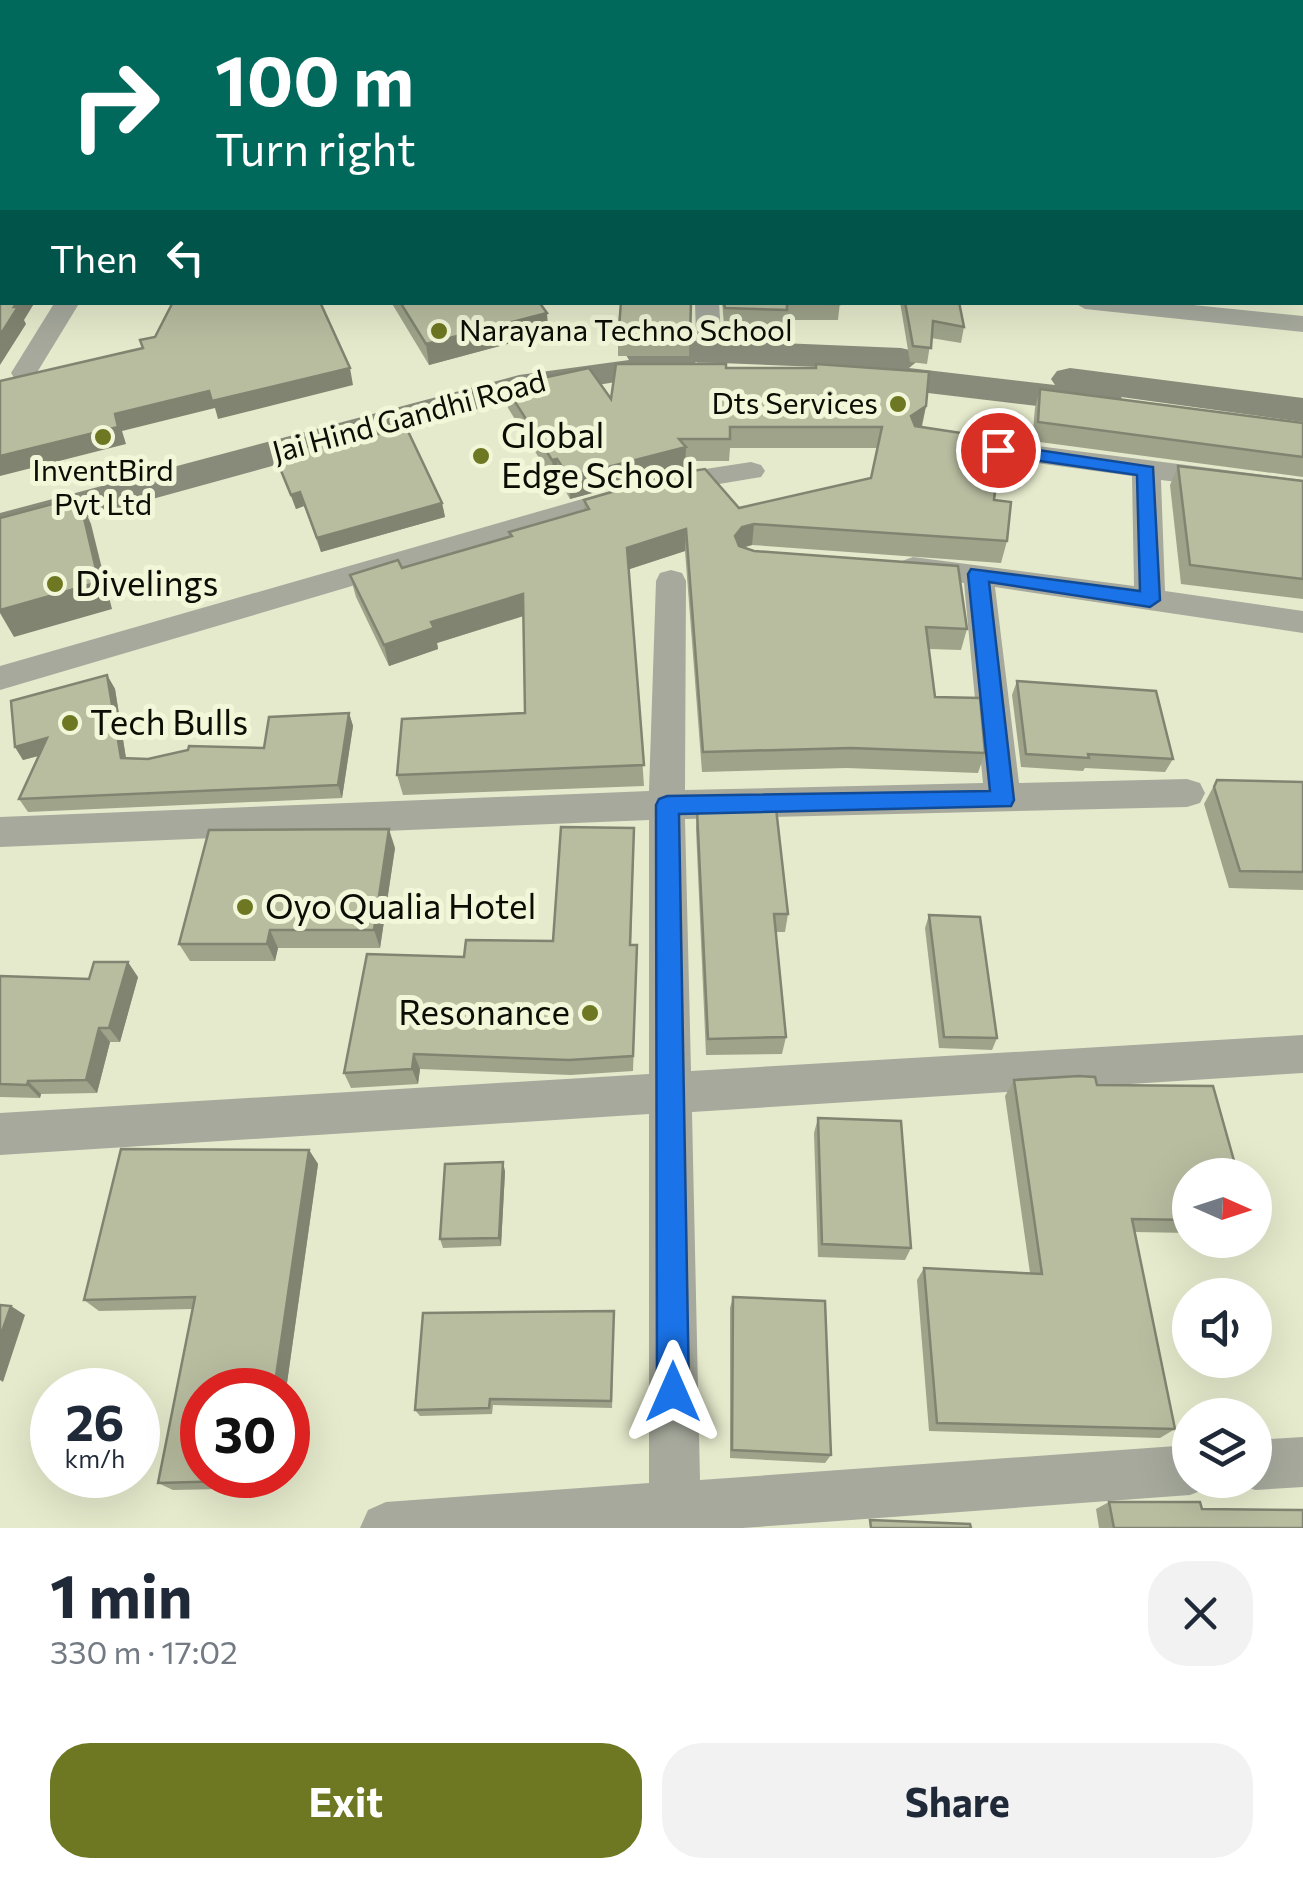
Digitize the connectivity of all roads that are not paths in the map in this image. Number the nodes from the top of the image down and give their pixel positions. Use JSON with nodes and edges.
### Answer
{"nodes":[{"id":1,"x":66,"y":305,"type":"edge"},
{"id":2,"x":707,"y":305,"type":"edge"},
{"id":3,"x":1128,"y":305,"type":"edge"},
{"id":4,"x":1287,"y":316,"type":"edge"},
{"id":5,"x":710,"y":360,"type":"junction"},
{"id":6,"x":24,"y":374,"type":"edge"},
{"id":7,"x":1303,"y":410,"type":"edge"},
{"id":8,"x":1303,"y":428,"type":"edge"},
{"id":9,"x":924,"y":440,"type":"edge"},
{"id":10,"x":751,"y":471,"type":"dead end"},
{"id":11,"x":1146,"y":471,"type":"junction"},
{"id":12,"x":1303,"y":489,"type":"edge"},
{"id":13,"x":0,"y":500,"type":"edge"},
{"id":14,"x":0,"y":527,"type":"edge"},
{"id":15,"x":886,"y":566,"type":"edge"},
{"id":16,"x":978,"y":574,"type":"junction"},
{"id":17,"x":671,"y":581,"type":"dead end"},
{"id":18,"x":1150,"y":600,"type":"junction"},
{"id":19,"x":1303,"y":622,"type":"edge"},
{"id":20,"x":0,"y":678,"type":"edge"},
{"id":21,"x":1187,"y":793,"type":"dead end"},
{"id":22,"x":1002,"y":800,"type":"junction"},
{"id":23,"x":667,"y":805,"type":"junction"},
{"id":24,"x":0,"y":832,"type":"edge"},
{"id":25,"x":1303,"y":1054,"type":"edge"},
{"id":26,"x":670,"y":1093,"type":"junction"},
{"id":27,"x":0,"y":1134,"type":"edge"},
{"id":28,"x":1303,"y":1462,"type":"edge"},
{"id":29,"x":1272,"y":1465,"type":"edge"},
{"id":30,"x":1172,"y":1472,"type":"edge"},
{"id":31,"x":674,"y":1516,"type":"edge"},
{"id":32,"x":386,"y":1528,"type":"edge"}],
"edges":[{"from":1,"to":6,"type":"street"},
{"from":2,"to":5,"type":"street"},
{"from":3,"to":4,"type":"street"},
{"from":5,"to":7,"type":"street","name":"Jai Hind Gandhi Road"},
{"from":5,"to":8,"type":"street","name":"Jai Hind Gandhi Road"},
{"from":5,"to":13,"type":"street","name":"Jai Hind Gandhi Road"},
{"from":5,"to":14,"type":"street","name":"Jai Hind Gandhi Road"},
{"from":9,"to":11,"type":"street"},
{"from":10,"to":20,"type":"street"},
{"from":11,"to":12,"type":"street"},
{"from":11,"to":18,"type":"street"},
{"from":15,"to":16,"type":"street"},
{"from":16,"to":18,"type":"street"},
{"from":16,"to":22,"type":"street"},
{"from":17,"to":23,"type":"street"},
{"from":18,"to":19,"type":"street"},
{"from":21,"to":22,"type":"street"},
{"from":22,"to":23,"type":"street"},
{"from":23,"to":24,"type":"street"},
{"from":23,"to":26,"type":"street"},
{"from":25,"to":26,"type":"street"},
{"from":26,"to":27,"type":"street"},
{"from":26,"to":31,"type":"street"},
{"from":28,"to":29,"type":"street"},
{"from":30,"to":31,"type":"street"},
{"from":31,"to":32,"type":"street"}]}
